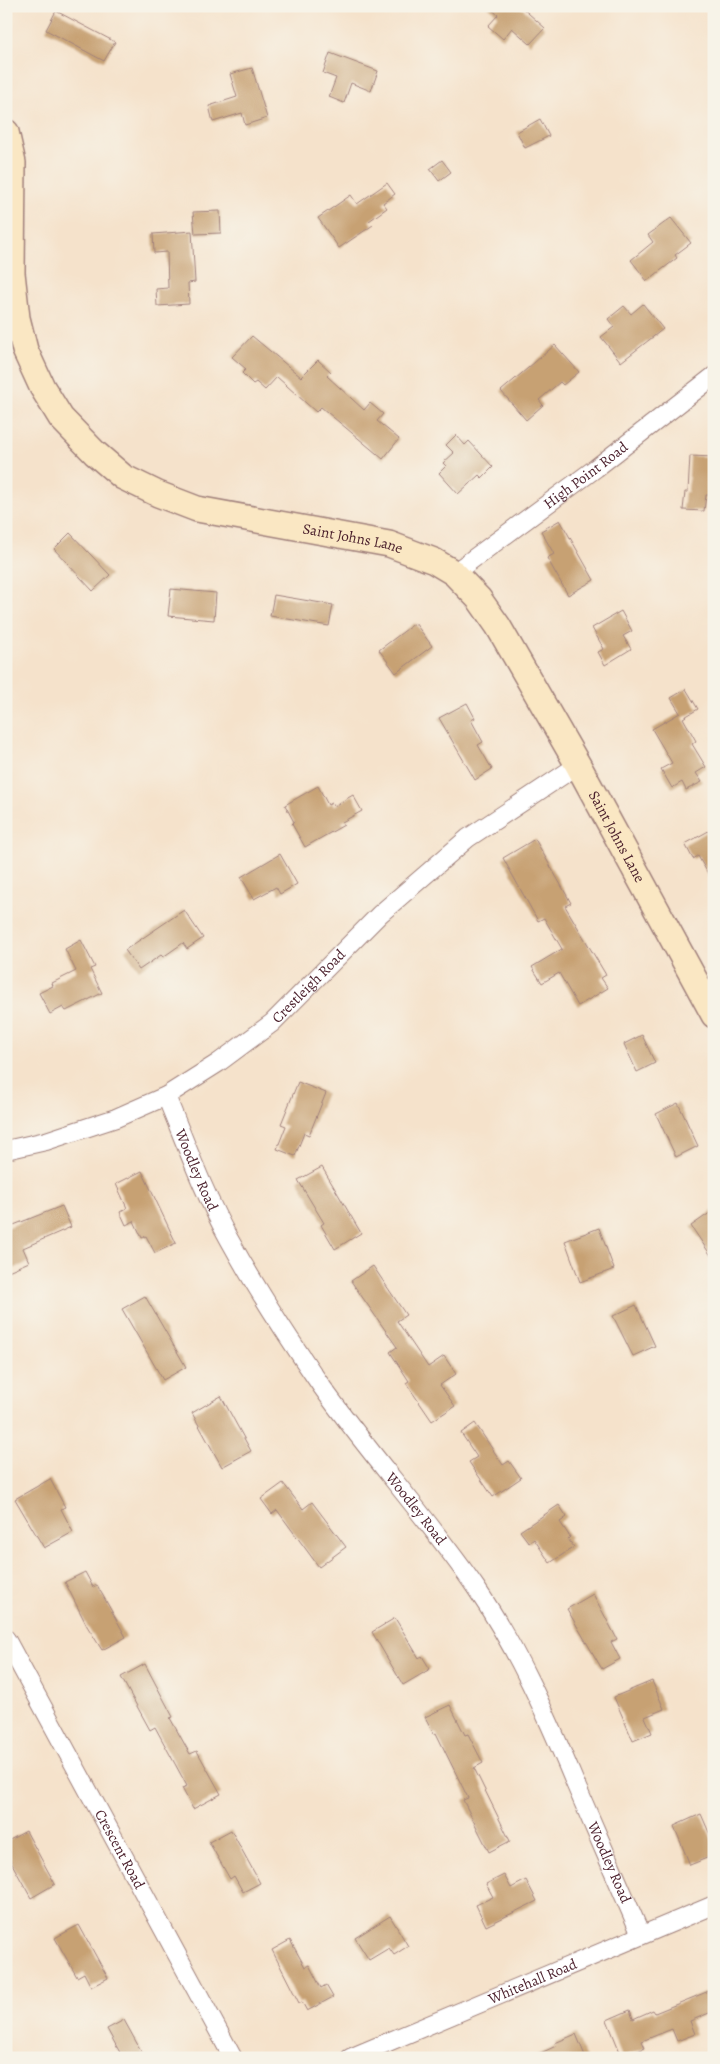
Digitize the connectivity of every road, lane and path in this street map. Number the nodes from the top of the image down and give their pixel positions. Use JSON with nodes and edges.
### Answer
{"nodes":[{"id":1,"x":6,"y":132,"type":"edge"},
{"id":2,"x":714,"y":376,"type":"edge"},
{"id":3,"x":454,"y":573,"type":"junction"},
{"id":4,"x":578,"y":765,"type":"junction"},
{"id":5,"x":714,"y":1015,"type":"edge"},
{"id":6,"x":166,"y":1096,"type":"junction"},
{"id":7,"x":6,"y":1150,"type":"edge"},
{"id":8,"x":6,"y":1639,"type":"edge"},
{"id":9,"x":714,"y":1905,"type":"edge"},
{"id":10,"x":641,"y":1935,"type":"junction"},
{"id":11,"x":233,"y":2058,"type":"edge"},
{"id":12,"x":350,"y":2058,"type":"edge"}],
"edges":[{"from":1,"to":3,"type":"street","name":"Saint Johns Lane"},
{"from":2,"to":3,"type":"street","name":"High Point Road"},
{"from":3,"to":4,"type":"street","name":"Saint Johns Lane"},
{"from":4,"to":5,"type":"street","name":"Saint Johns Lane"},
{"from":4,"to":6,"type":"street","name":"Crestleigh Road"},
{"from":6,"to":7,"type":"street","name":"Crestleigh Road"},
{"from":6,"to":10,"type":"street","name":"Woodley Road"},
{"from":8,"to":11,"type":"street","name":"Crescent Road"},
{"from":9,"to":10,"type":"street","name":"Whitehall Road"},
{"from":10,"to":12,"type":"street","name":"Whitehall Road"}]}
